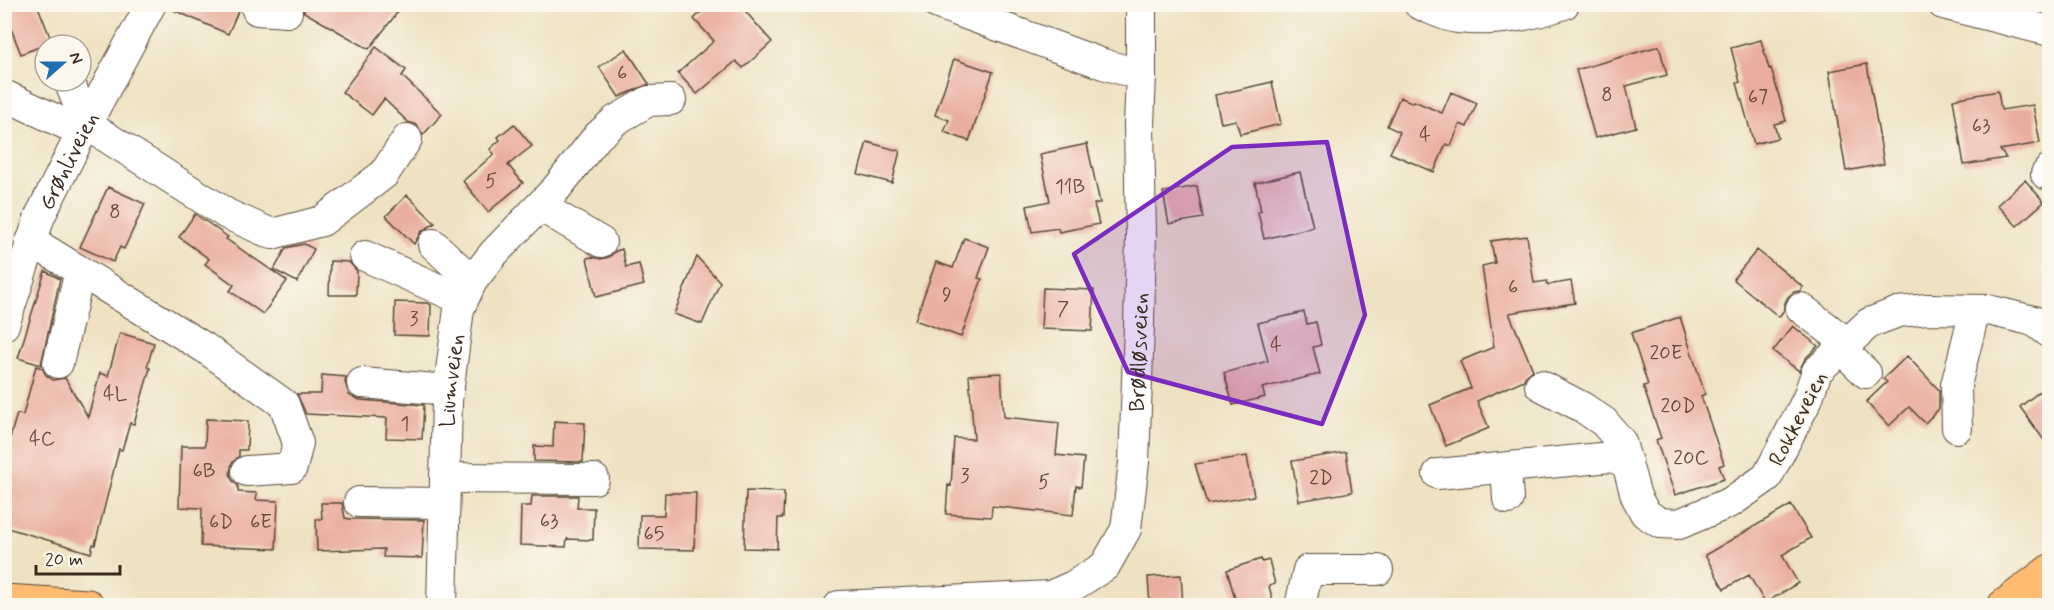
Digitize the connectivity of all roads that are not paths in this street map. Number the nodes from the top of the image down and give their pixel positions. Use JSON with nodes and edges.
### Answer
{"nodes":[{"id":1,"x":151,"y":4,"type":"edge"},
{"id":2,"x":255,"y":4,"type":"edge"},
{"id":3,"x":938,"y":4,"type":"edge"},
{"id":4,"x":1142,"y":4,"type":"edge"},
{"id":5,"x":1419,"y":4,"type":"edge"},
{"id":6,"x":1564,"y":4,"type":"edge"},
{"id":7,"x":1943,"y":4,"type":"edge"},
{"id":8,"x":287,"y":12,"type":"dead end"},
{"id":9,"x":2049,"y":32,"type":"edge"},
{"id":10,"x":1141,"y":75,"type":"junction"},
{"id":11,"x":73,"y":93,"type":"edge"},
{"id":12,"x":671,"y":100,"type":"dead end"},
{"id":13,"x":18,"y":101,"type":"edge"},
{"id":14,"x":4,"y":122,"type":"edge"},
{"id":15,"x":84,"y":128,"type":"junction"},
{"id":16,"x":407,"y":139,"type":"dead end"},
{"id":17,"x":548,"y":198,"type":"junction"},
{"id":18,"x":31,"y":241,"type":"junction"},
{"id":19,"x":601,"y":242,"type":"dead end"},
{"id":20,"x":433,"y":244,"type":"dead end"},
{"id":21,"x":365,"y":256,"type":"dead end"},
{"id":22,"x":80,"y":271,"type":"junction"},
{"id":23,"x":467,"y":291,"type":"junction"},
{"id":24,"x":1801,"y":308,"type":"dead end"},
{"id":25,"x":1975,"y":310,"type":"junction"},
{"id":26,"x":4,"y":325,"type":"edge"},
{"id":27,"x":2049,"y":333,"type":"edge"},
{"id":28,"x":1844,"y":346,"type":"junction"},
{"id":29,"x":58,"y":363,"type":"dead end"},
{"id":30,"x":1866,"y":373,"type":"dead end"},
{"id":31,"x":362,"y":383,"type":"dead end"},
{"id":32,"x":1540,"y":385,"type":"dead end"},
{"id":33,"x":448,"y":390,"type":"junction"},
{"id":34,"x":1957,"y":428,"type":"dead end"},
{"id":35,"x":1627,"y":462,"type":"junction"},
{"id":36,"x":1506,"y":468,"type":"junction"},
{"id":37,"x":247,"y":471,"type":"dead end"},
{"id":38,"x":1438,"y":474,"type":"dead end"},
{"id":39,"x":594,"y":479,"type":"dead end"},
{"id":40,"x":445,"y":491,"type":"junction"},
{"id":41,"x":1508,"y":499,"type":"dead end"},
{"id":42,"x":358,"y":502,"type":"dead end"},
{"id":43,"x":1378,"y":570,"type":"dead end"},
{"id":44,"x":2049,"y":571,"type":"edge"},
{"id":45,"x":1074,"y":596,"type":"edge"},
{"id":46,"x":4,"y":601,"type":"edge"},
{"id":47,"x":88,"y":606,"type":"edge"},
{"id":48,"x":442,"y":606,"type":"edge"},
{"id":49,"x":839,"y":606,"type":"edge"},
{"id":50,"x":1300,"y":606,"type":"edge"},
{"id":51,"x":2004,"y":606,"type":"edge"}],
"edges":[{"from":1,"to":15,"type":"street","name":"Grønliveien"},
{"from":2,"to":8,"type":"street"},
{"from":3,"to":10,"type":"street"},
{"from":4,"to":10,"type":"street","name":"Brødløsveien"},
{"from":5,"to":6,"type":"street"},
{"from":7,"to":9,"type":"street"},
{"from":10,"to":45,"type":"street","name":"Brødløsveien"},
{"from":11,"to":15,"type":"street"},
{"from":12,"to":17,"type":"street","name":"Liumveien"},
{"from":13,"to":14,"type":"street"},
{"from":13,"to":15,"type":"street"},
{"from":15,"to":16,"type":"street"},
{"from":15,"to":18,"type":"street","name":"Grønliveien"},
{"from":17,"to":19,"type":"street"},
{"from":17,"to":23,"type":"street","name":"Liumveien"},
{"from":18,"to":22,"type":"street"},
{"from":18,"to":26,"type":"street","name":"Grønliveien"},
{"from":20,"to":23,"type":"street"},
{"from":21,"to":23,"type":"street"},
{"from":22,"to":29,"type":"street"},
{"from":22,"to":37,"type":"street"},
{"from":23,"to":33,"type":"street","name":"Liumveien"},
{"from":24,"to":28,"type":"street"},
{"from":25,"to":27,"type":"street","name":"Rokkeveien"},
{"from":25,"to":28,"type":"street","name":"Rokkeveien"},
{"from":25,"to":34,"type":"street"},
{"from":28,"to":30,"type":"street"},
{"from":28,"to":35,"type":"street","name":"Rokkeveien"},
{"from":31,"to":33,"type":"street"},
{"from":32,"to":35,"type":"street","name":"Rokkeveien"},
{"from":33,"to":40,"type":"street","name":"Liumveien"},
{"from":35,"to":36,"type":"street"},
{"from":36,"to":38,"type":"street"},
{"from":36,"to":41,"type":"street"},
{"from":39,"to":40,"type":"street"},
{"from":40,"to":42,"type":"street"},
{"from":40,"to":48,"type":"street","name":"Liumveien"},
{"from":43,"to":50,"type":"street"},
{"from":44,"to":51,"type":"main road"},
{"from":45,"to":49,"type":"street","name":"Brødløsveien"},
{"from":46,"to":47,"type":"main road"}]}
